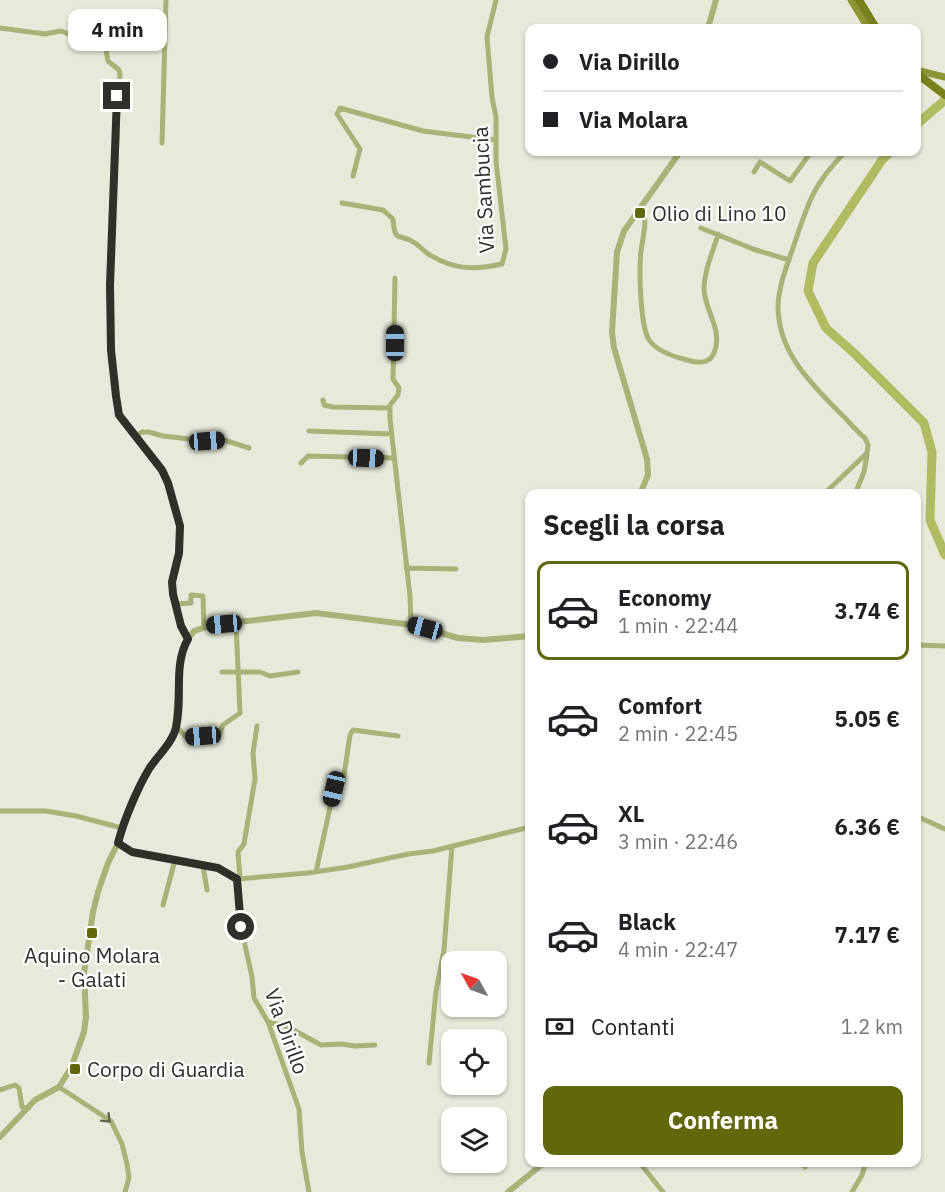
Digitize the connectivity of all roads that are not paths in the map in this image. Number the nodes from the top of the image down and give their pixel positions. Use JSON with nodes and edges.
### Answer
{"nodes":[{"id":1,"x":166,"y":0,"type":"edge"},
{"id":2,"x":496,"y":0,"type":"edge"},
{"id":3,"x":716,"y":0,"type":"edge"},
{"id":4,"x":850,"y":0,"type":"edge"},
{"id":5,"x":859,"y":0,"type":"edge"},
{"id":6,"x":709,"y":24,"type":"edge"},
{"id":7,"x":865,"y":24,"type":"edge"},
{"id":8,"x":874,"y":24,"type":"edge"},
{"id":9,"x":0,"y":28,"type":"edge"},
{"id":10,"x":921,"y":73,"type":"edge"},
{"id":11,"x":921,"y":76,"type":"edge"},
{"id":12,"x":941,"y":76,"type":"edge"},
{"id":13,"x":945,"y":95,"type":"edge"},
{"id":14,"x":495,"y":140,"type":"junction"},
{"id":15,"x":162,"y":143,"type":"dead end"},
{"id":16,"x":677,"y":156,"type":"edge"},
{"id":17,"x":808,"y":156,"type":"edge"},
{"id":18,"x":841,"y":156,"type":"edge"},
{"id":19,"x":754,"y":172,"type":"dead end"},
{"id":20,"x":353,"y":176,"type":"dead end"},
{"id":21,"x":342,"y":203,"type":"dead end"},
{"id":22,"x":642,"y":206,"type":"junction"},
{"id":23,"x":701,"y":228,"type":"dead end"},
{"id":24,"x":718,"y":234,"type":"junction"},
{"id":25,"x":789,"y":260,"type":"junction"},
{"id":26,"x":395,"y":278,"type":"dead end"},
{"id":27,"x":323,"y":400,"type":"dead end"},
{"id":28,"x":390,"y":408,"type":"junction"},
{"id":29,"x":309,"y":431,"type":"dead end"},
{"id":30,"x":392,"y":434,"type":"junction"},
{"id":31,"x":136,"y":436,"type":"junction"},
{"id":32,"x":249,"y":448,"type":"dead end"},
{"id":33,"x":867,"y":453,"type":"junction"},
{"id":34,"x":394,"y":459,"type":"junction"},
{"id":35,"x":301,"y":463,"type":"dead end"},
{"id":36,"x":642,"y":489,"type":"edge"},
{"id":37,"x":829,"y":489,"type":"edge"},
{"id":38,"x":857,"y":489,"type":"edge"},
{"id":39,"x":406,"y":568,"type":"junction"},
{"id":40,"x":456,"y":569,"type":"dead end"},
{"id":41,"x":175,"y":604,"type":"junction"},
{"id":42,"x":236,"y":623,"type":"junction"},
{"id":43,"x":411,"y":624,"type":"junction"},
{"id":44,"x":204,"y":628,"type":"junction"},
{"id":45,"x":525,"y":636,"type":"edge"},
{"id":46,"x":188,"y":639,"type":"junction"},
{"id":47,"x":921,"y":645,"type":"edge"},
{"id":48,"x":945,"y":646,"type":"edge"},
{"id":49,"x":222,"y":672,"type":"dead end"},
{"id":50,"x":238,"y":672,"type":"junction"},
{"id":51,"x":298,"y":672,"type":"dead end"},
{"id":52,"x":176,"y":726,"type":"junction"},
{"id":53,"x":257,"y":726,"type":"dead end"},
{"id":54,"x":398,"y":735,"type":"dead end"},
{"id":55,"x":0,"y":811,"type":"edge"},
{"id":56,"x":921,"y":818,"type":"edge"},
{"id":57,"x":122,"y":828,"type":"junction"},
{"id":58,"x":525,"y":829,"type":"edge"},
{"id":59,"x":945,"y":830,"type":"edge"},
{"id":60,"x":118,"y":843,"type":"junction"},
{"id":61,"x":452,"y":846,"type":"junction"},
{"id":62,"x":175,"y":860,"type":"junction"},
{"id":63,"x":203,"y":866,"type":"junction"},
{"id":64,"x":316,"y":872,"type":"junction"},
{"id":65,"x":239,"y":879,"type":"junction"},
{"id":66,"x":207,"y":890,"type":"dead end"},
{"id":67,"x":162,"y":905,"type":"dead end"},
{"id":68,"x":268,"y":1022,"type":"junction"},
{"id":69,"x":375,"y":1045,"type":"dead end"},
{"id":70,"x":429,"y":1062,"type":"dead end"},
{"id":71,"x":59,"y":1087,"type":"junction"},
{"id":72,"x":0,"y":1090,"type":"edge"},
{"id":73,"x":29,"y":1108,"type":"junction"},
{"id":74,"x":0,"y":1137,"type":"edge"},
{"id":75,"x":539,"y":1167,"type":"edge"},
{"id":76,"x":643,"y":1167,"type":"edge"},
{"id":77,"x":864,"y":1167,"type":"edge"},
{"id":78,"x":125,"y":1192,"type":"edge"},
{"id":79,"x":309,"y":1192,"type":"edge"},
{"id":80,"x":508,"y":1192,"type":"edge"},
{"id":81,"x":663,"y":1192,"type":"edge"},
{"id":82,"x":852,"y":1192,"type":"edge"}],
"edges":[{"from":1,"to":15,"type":"street"},
{"from":2,"to":14,"type":"street","name":"Via Sambucia"},
{"from":3,"to":6,"type":"street"},
{"from":4,"to":7,"type":"main road"},
{"from":5,"to":8,"type":"main road"},
{"from":9,"to":31,"type":"street"},
{"from":10,"to":12,"type":"main road"},
{"from":11,"to":13,"type":"main road"},
{"from":14,"to":20,"type":"street"},
{"from":14,"to":21,"type":"street","name":"Via Sambucia"},
{"from":16,"to":22,"type":"street"},
{"from":17,"to":19,"type":"street"},
{"from":18,"to":25,"type":"street"},
{"from":22,"to":24,"type":"street"},
{"from":22,"to":36,"type":"street"},
{"from":23,"to":24,"type":"street"},
{"from":24,"to":25,"type":"street"},
{"from":25,"to":33,"type":"street"},
{"from":26,"to":28,"type":"street"},
{"from":27,"to":28,"type":"street"},
{"from":28,"to":30,"type":"street"},
{"from":29,"to":30,"type":"street"},
{"from":30,"to":34,"type":"street"},
{"from":31,"to":32,"type":"street"},
{"from":31,"to":41,"type":"street"},
{"from":33,"to":37,"type":"street"},
{"from":33,"to":38,"type":"street"},
{"from":34,"to":35,"type":"street"},
{"from":34,"to":39,"type":"street"},
{"from":39,"to":40,"type":"street"},
{"from":39,"to":43,"type":"street"},
{"from":41,"to":44,"type":"street"},
{"from":41,"to":46,"type":"street"},
{"from":42,"to":43,"type":"street"},
{"from":42,"to":44,"type":"street"},
{"from":42,"to":50,"type":"street"},
{"from":43,"to":45,"type":"street"},
{"from":44,"to":46,"type":"street"},
{"from":46,"to":52,"type":"street"},
{"from":47,"to":48,"type":"street"},
{"from":49,"to":50,"type":"street"},
{"from":50,"to":51,"type":"street"},
{"from":50,"to":52,"type":"street"},
{"from":52,"to":57,"type":"street"},
{"from":53,"to":65,"type":"street","name":"Via Dirillo"},
{"from":54,"to":64,"type":"street"},
{"from":55,"to":57,"type":"street"},
{"from":56,"to":59,"type":"street"},
{"from":57,"to":60,"type":"street"},
{"from":58,"to":61,"type":"street"},
{"from":60,"to":62,"type":"street"},
{"from":60,"to":71,"type":"street"},
{"from":61,"to":64,"type":"street"},
{"from":61,"to":70,"type":"street"},
{"from":62,"to":63,"type":"street"},
{"from":62,"to":67,"type":"street"},
{"from":63,"to":65,"type":"street"},
{"from":63,"to":66,"type":"street"},
{"from":64,"to":65,"type":"street"},
{"from":65,"to":68,"type":"street","name":"Via Dirillo"},
{"from":68,"to":69,"type":"street"},
{"from":68,"to":79,"type":"street","name":"Via Dirillo"},
{"from":71,"to":73,"type":"street"},
{"from":71,"to":78,"type":"street","one_way":true},
{"from":72,"to":73,"type":"street"},
{"from":73,"to":74,"type":"street"},
{"from":75,"to":80,"type":"street"},
{"from":76,"to":81,"type":"street"},
{"from":77,"to":82,"type":"street"}]}
